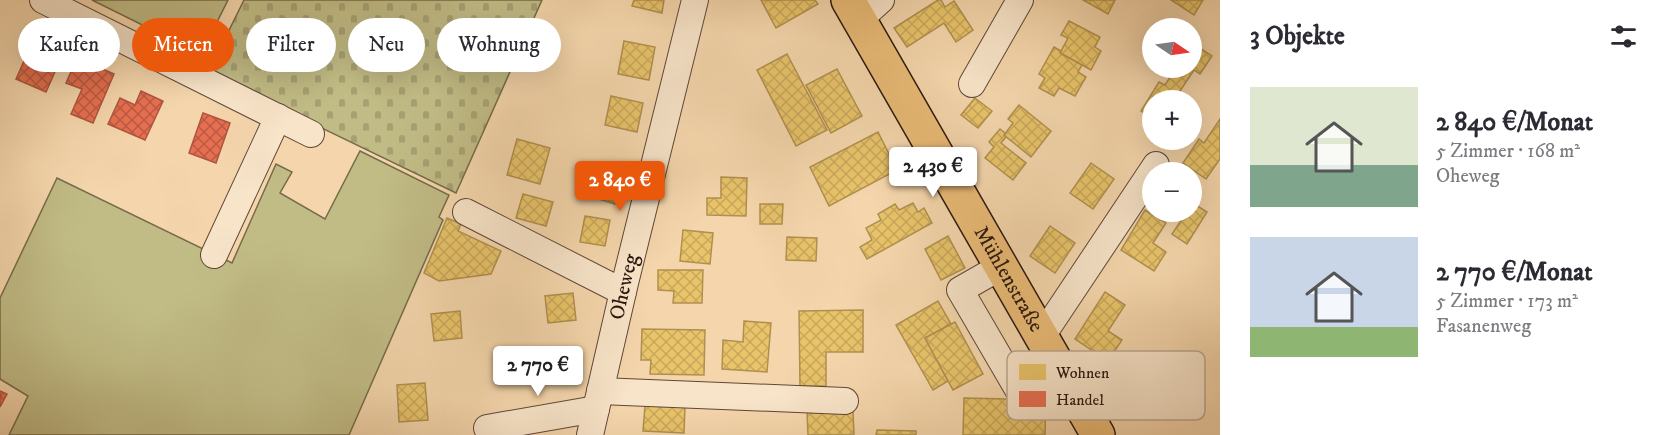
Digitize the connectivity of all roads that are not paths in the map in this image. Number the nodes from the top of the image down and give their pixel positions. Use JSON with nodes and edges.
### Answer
{"nodes":[{"id":1,"x":44,"y":0,"type":"edge"},
{"id":2,"x":695,"y":0,"type":"edge"},
{"id":3,"x":1020,"y":0,"type":"edge"},
{"id":4,"x":862,"y":6,"type":"edge"},
{"id":5,"x":972,"y":84,"type":"dead end"},
{"id":6,"x":278,"y":117,"type":"junction"},
{"id":7,"x":311,"y":134,"type":"dead end"},
{"id":8,"x":1142,"y":186,"type":"edge"},
{"id":9,"x":466,"y":212,"type":"dead end"},
{"id":10,"x":214,"y":255,"type":"dead end"},
{"id":11,"x":1002,"y":266,"type":"junction"},
{"id":12,"x":623,"y":292,"type":"junction"},
{"id":13,"x":1042,"y":336,"type":"junction"},
{"id":14,"x":1051,"y":351,"type":"edge"},
{"id":15,"x":1007,"y":371,"type":"edge"},
{"id":16,"x":598,"y":400,"type":"junction"},
{"id":17,"x":845,"y":401,"type":"dead end"},
{"id":18,"x":1090,"y":420,"type":"edge"},
{"id":19,"x":487,"y":428,"type":"dead end"},
{"id":20,"x":590,"y":435,"type":"edge"},
{"id":21,"x":1098,"y":435,"type":"edge"}],
"edges":[{"from":1,"to":6,"type":"street"},
{"from":2,"to":12,"type":"street","name":"Oheweg"},
{"from":3,"to":5,"type":"street"},
{"from":4,"to":11,"type":"main road","name":"Mühlenstraße"},
{"from":6,"to":7,"type":"street"},
{"from":6,"to":10,"type":"street"},
{"from":8,"to":13,"type":"street"},
{"from":9,"to":12,"type":"street"},
{"from":11,"to":13,"type":"main road","name":"Mühlenstraße"},
{"from":11,"to":15,"type":"street"},
{"from":12,"to":16,"type":"street","name":"Oheweg"},
{"from":13,"to":14,"type":"main road","name":"Mühlenstraße"},
{"from":16,"to":17,"type":"street"},
{"from":16,"to":19,"type":"street"},
{"from":16,"to":20,"type":"street","name":"Oheweg"},
{"from":18,"to":21,"type":"main road","name":"Mühlenstraße"}]}
